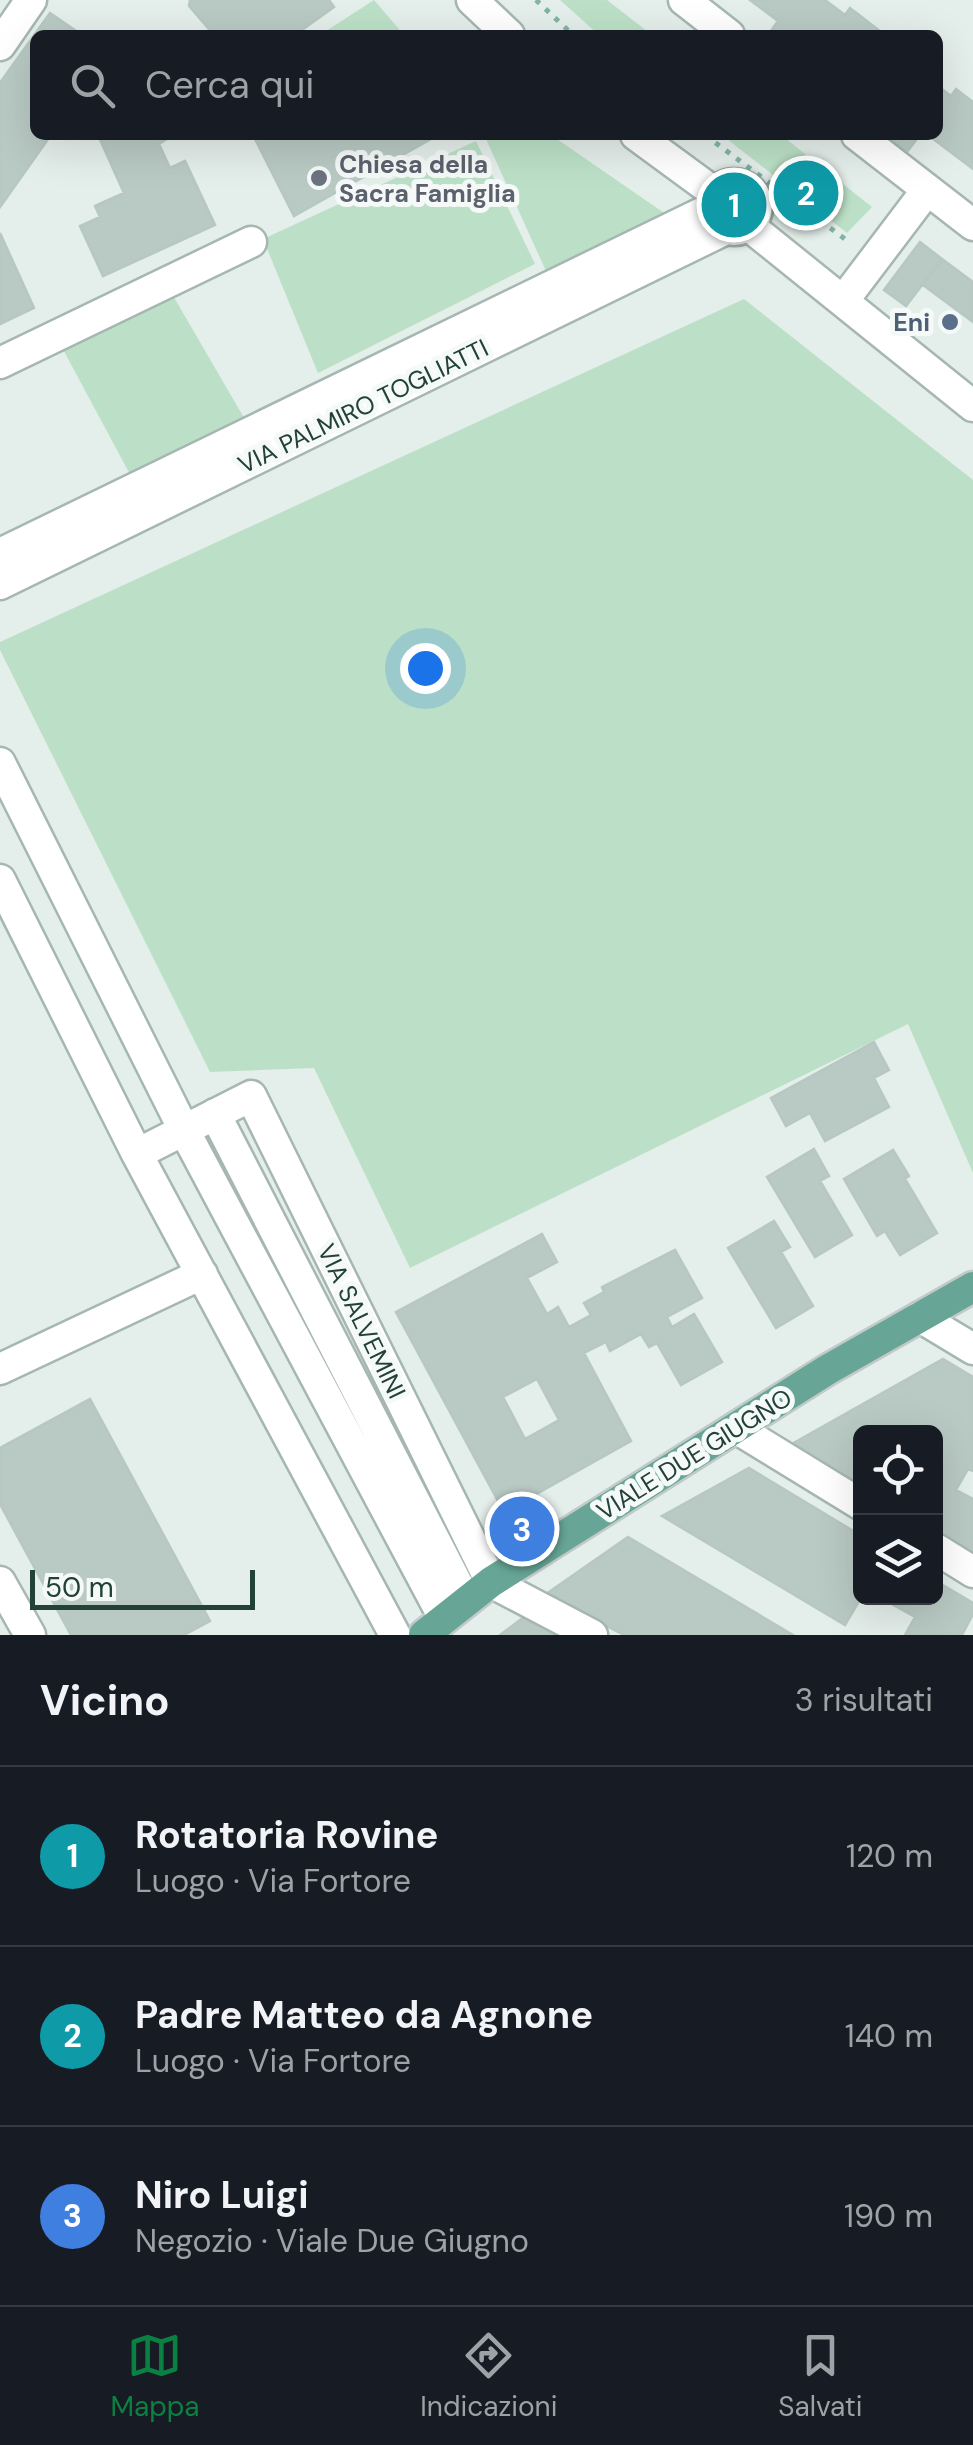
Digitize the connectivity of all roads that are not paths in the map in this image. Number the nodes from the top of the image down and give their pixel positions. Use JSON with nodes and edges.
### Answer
{"nodes":[{"id":1,"x":30,"y":0,"type":"edge"},
{"id":2,"x":472,"y":0,"type":"edge"},
{"id":3,"x":684,"y":0,"type":"edge"},
{"id":4,"x":503,"y":30,"type":"edge"},
{"id":5,"x":723,"y":30,"type":"edge"},
{"id":6,"x":0,"y":45,"type":"edge"},
{"id":7,"x":642,"y":140,"type":"edge"},
{"id":8,"x":863,"y":140,"type":"edge"},
{"id":9,"x":928,"y":190,"type":"junction"},
{"id":10,"x":725,"y":214,"type":"junction"},
{"id":11,"x":973,"y":225,"type":"edge"},
{"id":12,"x":251,"y":242,"type":"dead end"},
{"id":13,"x":843,"y":301,"type":"junction"},
{"id":14,"x":0,"y":363,"type":"edge"},
{"id":15,"x":973,"y":406,"type":"edge"},
{"id":16,"x":0,"y":554,"type":"edge"},
{"id":17,"x":0,"y":584,"type":"edge"},
{"id":18,"x":0,"y":763,"type":"edge"},
{"id":19,"x":0,"y":880,"type":"edge"},
{"id":20,"x":215,"y":1114,"type":"junction"},
{"id":21,"x":184,"y":1130,"type":"junction"},
{"id":22,"x":137,"y":1154,"type":"junction"},
{"id":23,"x":202,"y":1274,"type":"junction"},
{"id":24,"x":973,"y":1287,"type":"edge"},
{"id":25,"x":920,"y":1316,"type":"junction"},
{"id":26,"x":973,"y":1348,"type":"edge"},
{"id":27,"x":0,"y":1368,"type":"edge"},
{"id":28,"x":736,"y":1428,"type":"junction"},
{"id":29,"x":853,"y":1500,"type":"edge"},
{"id":30,"x":943,"y":1553,"type":"edge"},
{"id":31,"x":973,"y":1572,"type":"edge"},
{"id":32,"x":0,"y":1582,"type":"edge"},
{"id":33,"x":491,"y":1582,"type":"junction"},
{"id":34,"x":445,"y":1618,"type":"edge"},
{"id":35,"x":30,"y":1635,"type":"edge"},
{"id":36,"x":395,"y":1635,"type":"edge"},
{"id":37,"x":592,"y":1635,"type":"edge"}],
"edges":[{"from":1,"to":6,"type":"street"},
{"from":2,"to":4,"type":"street"},
{"from":3,"to":5,"type":"street"},
{"from":7,"to":10,"type":"street"},
{"from":8,"to":9,"type":"street"},
{"from":9,"to":11,"type":"street"},
{"from":9,"to":13,"type":"street"},
{"from":10,"to":13,"type":"street"},
{"from":10,"to":16,"type":"street","name":"VIA PALMIRO TOGLIATTI"},
{"from":10,"to":17,"type":"street","name":"VIA PALMIRO TOGLIATTI"},
{"from":12,"to":14,"type":"street"},
{"from":13,"to":15,"type":"street"},
{"from":18,"to":21,"type":"street"},
{"from":19,"to":22,"type":"street"},
{"from":20,"to":21,"type":"street","name":"VIA SALVEMINI"},
{"from":20,"to":33,"type":"street","name":"VIA SALVEMINI"},
{"from":20,"to":34,"type":"street","name":"VIA SALVEMINI"},
{"from":21,"to":22,"type":"street","name":"VIA SALVEMINI"},
{"from":21,"to":34,"type":"street"},
{"from":22,"to":23,"type":"street"},
{"from":23,"to":27,"type":"street"},
{"from":23,"to":36,"type":"street"},
{"from":24,"to":25,"type":"main road","name":"VIALE DUE GIUGNO"},
{"from":25,"to":26,"type":"street"},
{"from":25,"to":28,"type":"main road","name":"VIALE DUE GIUGNO"},
{"from":28,"to":29,"type":"street"},
{"from":28,"to":33,"type":"main road","name":"VIALE DUE GIUGNO"},
{"from":30,"to":31,"type":"street"},
{"from":32,"to":35,"type":"street"},
{"from":33,"to":34,"type":"main road","name":"VIALE DUE GIUGNO"},
{"from":33,"to":37,"type":"street"}]}
